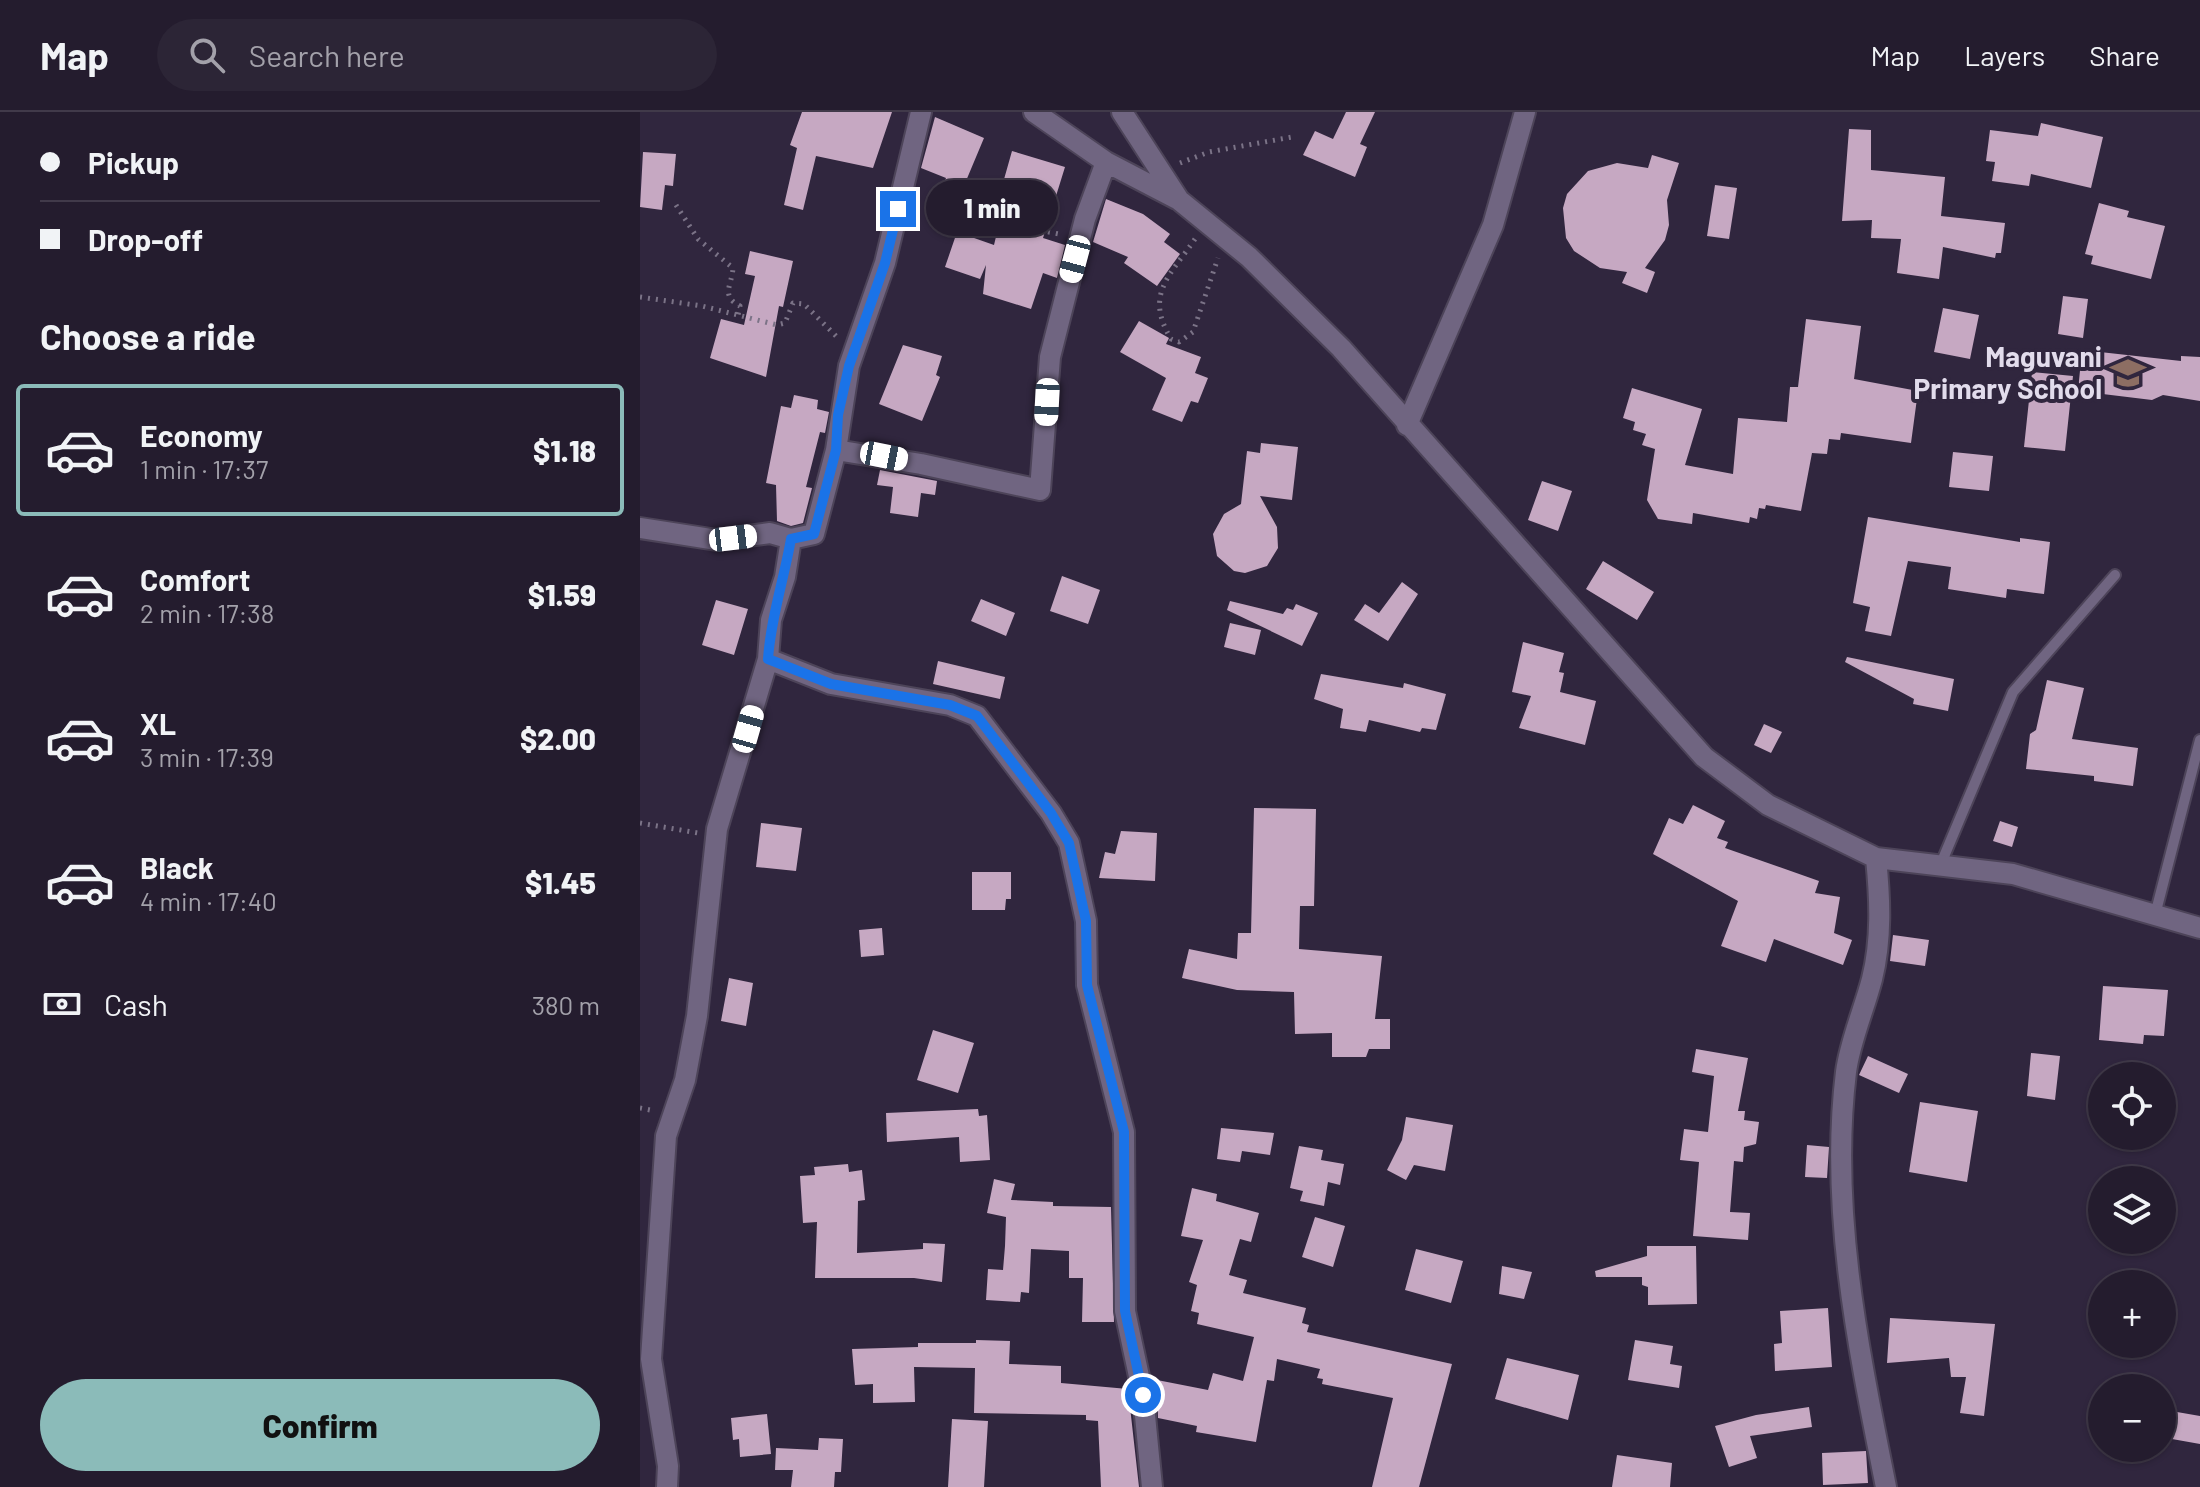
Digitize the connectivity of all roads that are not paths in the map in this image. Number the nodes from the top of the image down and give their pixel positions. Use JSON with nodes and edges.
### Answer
{"nodes":[{"id":1,"x":921,"y":112,"type":"edge"},
{"id":2,"x":1034,"y":112,"type":"edge"},
{"id":3,"x":1122,"y":112,"type":"edge"},
{"id":4,"x":1525,"y":112,"type":"edge"},
{"id":5,"x":1106,"y":162,"type":"junction"},
{"id":6,"x":1179,"y":200,"type":"junction"},
{"id":7,"x":1407,"y":425,"type":"junction"},
{"id":8,"x":836,"y":450,"type":"junction"},
{"id":9,"x":640,"y":528,"type":"edge"},
{"id":10,"x":791,"y":539,"type":"junction"},
{"id":11,"x":2115,"y":575,"type":"dead end"},
{"id":12,"x":768,"y":659,"type":"junction"},
{"id":13,"x":2200,"y":740,"type":"edge"},
{"id":14,"x":1876,"y":858,"type":"junction"},
{"id":15,"x":1940,"y":866,"type":"junction"},
{"id":16,"x":2155,"y":915,"type":"junction"},
{"id":17,"x":2200,"y":928,"type":"edge"},
{"id":18,"x":667,"y":1487,"type":"edge"},
{"id":19,"x":1152,"y":1487,"type":"edge"},
{"id":20,"x":1886,"y":1487,"type":"edge"}],
"edges":[{"from":1,"to":8,"type":"street"},
{"from":2,"to":5,"type":"street"},
{"from":3,"to":6,"type":"street"},
{"from":4,"to":7,"type":"street"},
{"from":5,"to":6,"type":"street"},
{"from":5,"to":8,"type":"street"},
{"from":6,"to":7,"type":"street"},
{"from":7,"to":14,"type":"street"},
{"from":8,"to":10,"type":"street"},
{"from":9,"to":10,"type":"street"},
{"from":10,"to":12,"type":"street"},
{"from":11,"to":15,"type":"lane"},
{"from":12,"to":18,"type":"street"},
{"from":12,"to":19,"type":"street"},
{"from":13,"to":16,"type":"lane"},
{"from":14,"to":15,"type":"street"},
{"from":14,"to":20,"type":"street"},
{"from":15,"to":16,"type":"street"},
{"from":16,"to":17,"type":"street"}]}
